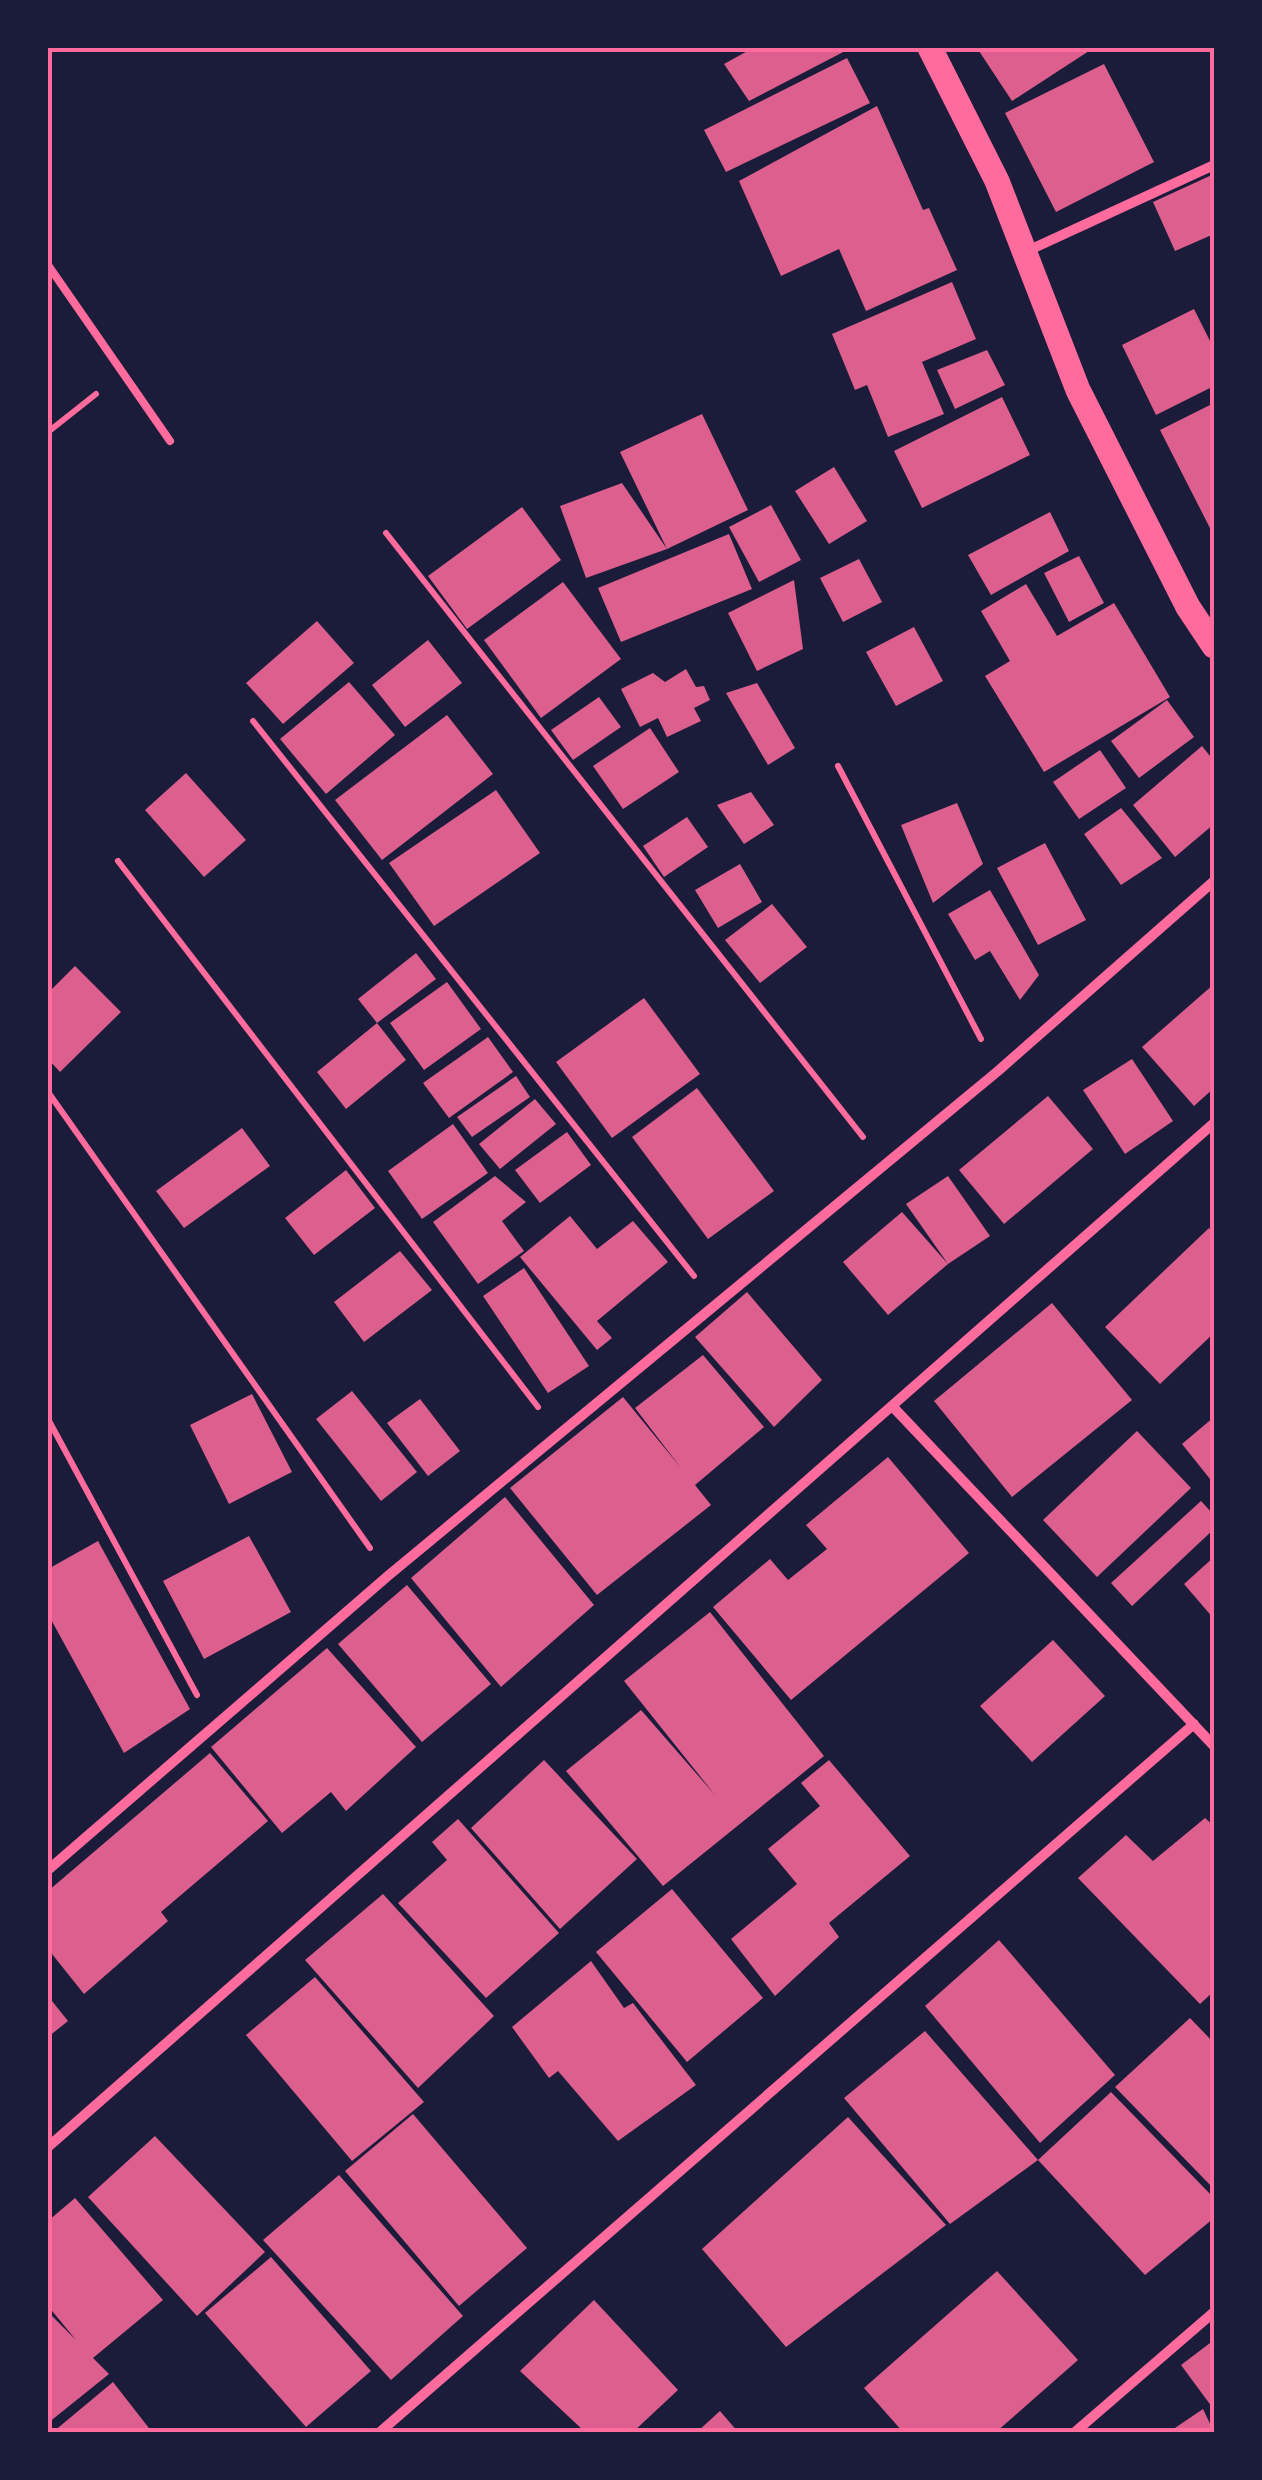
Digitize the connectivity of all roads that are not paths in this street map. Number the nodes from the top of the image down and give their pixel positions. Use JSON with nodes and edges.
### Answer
{"nodes":[{"id":1,"x":930,"y":48,"type":"edge"},
{"id":2,"x":1214,"y":165,"type":"edge"},
{"id":3,"x":1024,"y":252,"type":"junction"},
{"id":4,"x":48,"y":265,"type":"edge"},
{"id":5,"x":170,"y":441,"type":"dead end"},
{"id":6,"x":1214,"y":646,"type":"edge"},
{"id":7,"x":1214,"y":881,"type":"edge"},
{"id":8,"x":1214,"y":1123,"type":"edge"},
{"id":9,"x":894,"y":1408,"type":"junction"},
{"id":10,"x":1194,"y":1724,"type":"junction"},
{"id":11,"x":1214,"y":1746,"type":"edge"},
{"id":12,"x":48,"y":1870,"type":"edge"},
{"id":13,"x":48,"y":2147,"type":"edge"},
{"id":14,"x":1214,"y":2312,"type":"edge"},
{"id":15,"x":380,"y":2432,"type":"edge"},
{"id":16,"x":1075,"y":2432,"type":"edge"}],
"edges":[{"from":1,"to":3,"type":"main road"},
{"from":2,"to":3,"type":"street"},
{"from":3,"to":6,"type":"main road"},
{"from":4,"to":5,"type":"lane"},
{"from":7,"to":12,"type":"street"},
{"from":8,"to":9,"type":"street"},
{"from":9,"to":10,"type":"street"},
{"from":9,"to":13,"type":"street"},
{"from":10,"to":11,"type":"street"},
{"from":10,"to":15,"type":"street"},
{"from":14,"to":16,"type":"street"}]}
